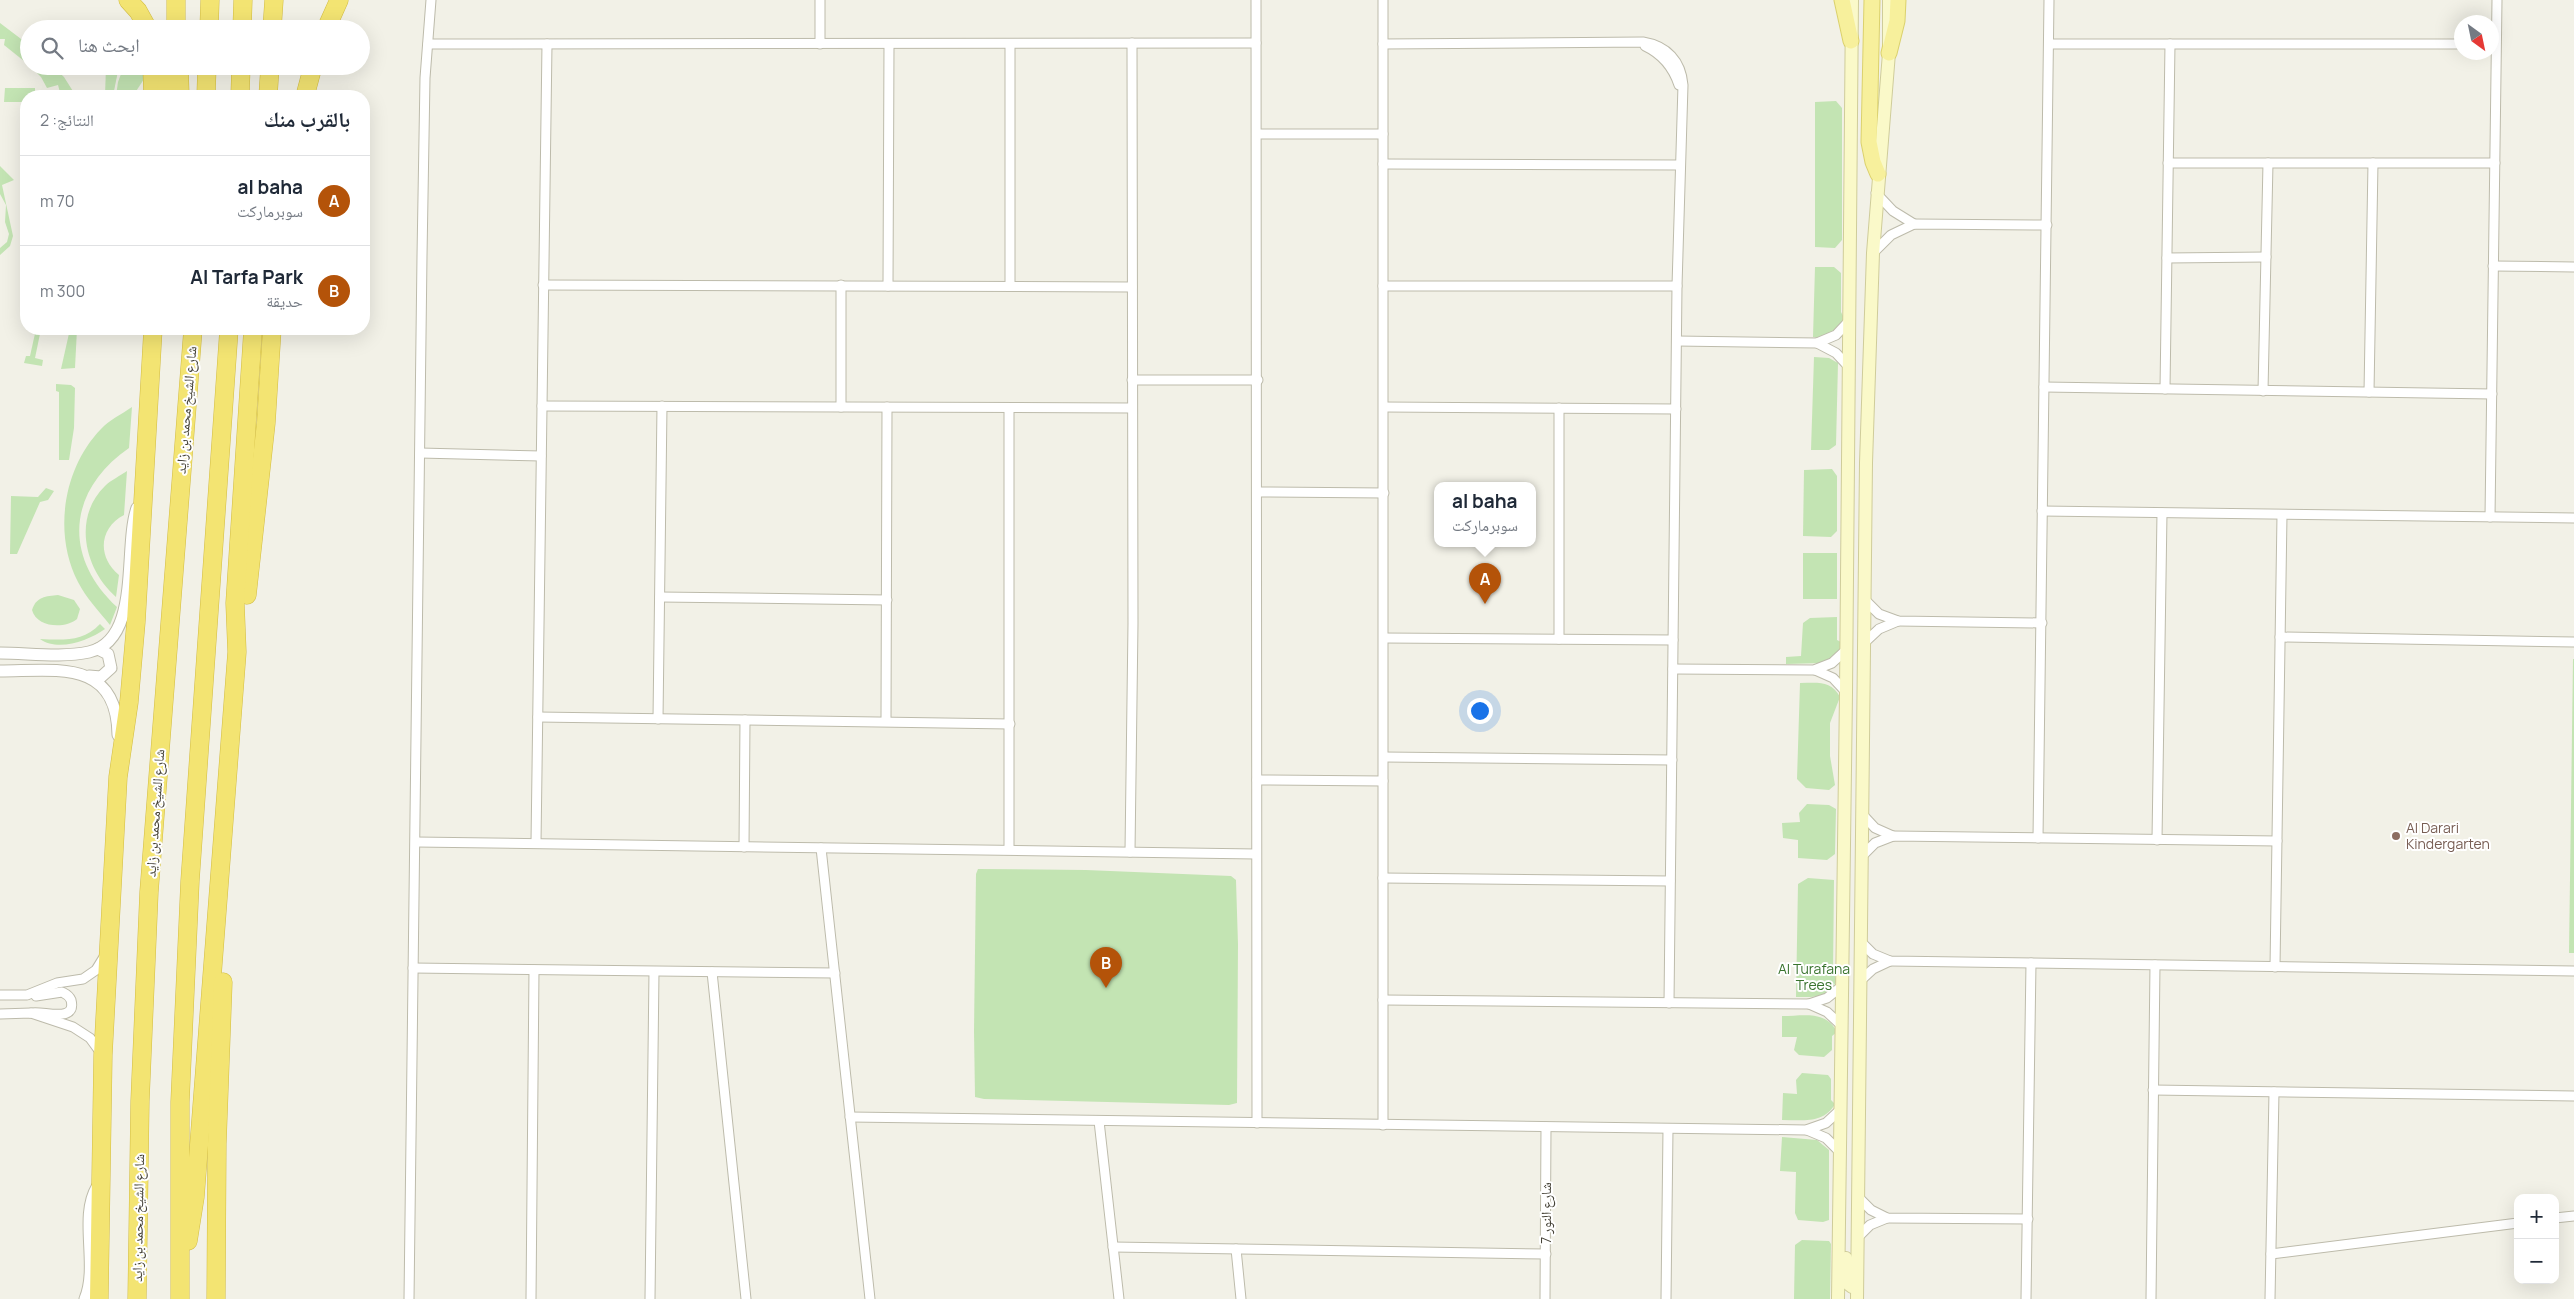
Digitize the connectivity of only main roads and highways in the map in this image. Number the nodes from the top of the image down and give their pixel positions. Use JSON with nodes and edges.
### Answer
{"nodes":[{"id":1,"x":128,"y":0,"type":"edge"},
{"id":2,"x":210,"y":0,"type":"edge"},
{"id":3,"x":243,"y":0,"type":"edge"},
{"id":4,"x":274,"y":0,"type":"edge"},
{"id":5,"x":338,"y":0,"type":"edge"},
{"id":6,"x":1842,"y":0,"type":"edge"},
{"id":7,"x":1852,"y":0,"type":"edge"},
{"id":8,"x":1872,"y":0,"type":"edge"},
{"id":9,"x":1889,"y":0,"type":"edge"},
{"id":10,"x":1898,"y":0,"type":"edge"},
{"id":11,"x":143,"y":20,"type":"edge"},
{"id":12,"x":209,"y":20,"type":"edge"},
{"id":13,"x":242,"y":20,"type":"edge"},
{"id":14,"x":273,"y":20,"type":"edge"},
{"id":15,"x":330,"y":20,"type":"edge"},
{"id":16,"x":1851,"y":41,"type":"junction"},
{"id":17,"x":1889,"y":53,"type":"junction"},
{"id":18,"x":152,"y":75,"type":"edge"},
{"id":19,"x":168,"y":75,"type":"edge"},
{"id":20,"x":179,"y":75,"type":"edge"},
{"id":21,"x":207,"y":75,"type":"edge"},
{"id":22,"x":241,"y":75,"type":"edge"},
{"id":23,"x":269,"y":75,"type":"edge"},
{"id":24,"x":311,"y":75,"type":"edge"},
{"id":25,"x":152,"y":90,"type":"edge"},
{"id":26,"x":167,"y":90,"type":"edge"},
{"id":27,"x":180,"y":90,"type":"edge"},
{"id":28,"x":206,"y":90,"type":"edge"},
{"id":29,"x":240,"y":90,"type":"edge"},
{"id":30,"x":268,"y":90,"type":"edge"},
{"id":31,"x":307,"y":90,"type":"edge"},
{"id":32,"x":1878,"y":174,"type":"junction"},
{"id":33,"x":152,"y":335,"type":"edge"},
{"id":34,"x":182,"y":335,"type":"edge"},
{"id":35,"x":192,"y":335,"type":"edge"},
{"id":36,"x":229,"y":335,"type":"edge"},
{"id":37,"x":253,"y":335,"type":"edge"},
{"id":38,"x":272,"y":335,"type":"edge"},
{"id":39,"x":185,"y":403,"type":"junction"},
{"id":40,"x":1848,"y":514,"type":"junction"},
{"id":41,"x":1864,"y":586,"type":"junction"},
{"id":42,"x":236,"y":652,"type":"junction"},
{"id":43,"x":220,"y":885,"type":"junction"},
{"id":44,"x":1839,"y":1234,"type":"junction"},
{"id":45,"x":180,"y":1273,"type":"junction"},
{"id":46,"x":1857,"y":1285,"type":"junction"},
{"id":47,"x":99,"y":1299,"type":"edge"},
{"id":48,"x":137,"y":1299,"type":"edge"},
{"id":49,"x":180,"y":1299,"type":"edge"},
{"id":50,"x":216,"y":1299,"type":"edge"},
{"id":51,"x":1838,"y":1299,"type":"edge"},
{"id":52,"x":1857,"y":1299,"type":"edge"}],
"edges":[{"from":1,"to":11,"type":"highway"},
{"from":2,"to":12,"type":"highway"},
{"from":3,"to":13,"type":"highway"},
{"from":4,"to":14,"type":"highway"},
{"from":5,"to":15,"type":"highway"},
{"from":6,"to":16,"type":"main road"},
{"from":7,"to":16,"type":"main road"},
{"from":8,"to":32,"type":"main road"},
{"from":9,"to":17,"type":"main road"},
{"from":10,"to":17,"type":"main road"},
{"from":16,"to":40,"type":"main road"},
{"from":17,"to":32,"type":"main road"},
{"from":18,"to":25,"type":"highway"},
{"from":19,"to":26,"type":"highway"},
{"from":20,"to":27,"type":"highway"},
{"from":21,"to":28,"type":"highway"},
{"from":22,"to":29,"type":"highway"},
{"from":23,"to":30,"type":"highway"},
{"from":24,"to":31,"type":"highway"},
{"from":32,"to":41,"type":"main road"},
{"from":33,"to":47,"type":"highway"},
{"from":34,"to":39,"type":"highway"},
{"from":35,"to":39,"type":"highway","name":"شارع الشيخ محمد بن زايد"},
{"from":36,"to":45,"type":"highway"},
{"from":37,"to":42,"type":"highway"},
{"from":38,"to":42,"type":"highway"},
{"from":39,"to":48,"type":"highway","name":"شارع الشيخ محمد بن زايد"},
{"from":40,"to":41,"type":"main road"},
{"from":40,"to":44,"type":"main road"},
{"from":41,"to":46,"type":"main road"},
{"from":42,"to":43,"type":"highway"},
{"from":43,"to":45,"type":"highway"},
{"from":43,"to":50,"type":"highway"},
{"from":44,"to":46,"type":"main road"},
{"from":44,"to":51,"type":"main road"},
{"from":45,"to":49,"type":"highway"},
{"from":46,"to":52,"type":"main road"}]}
